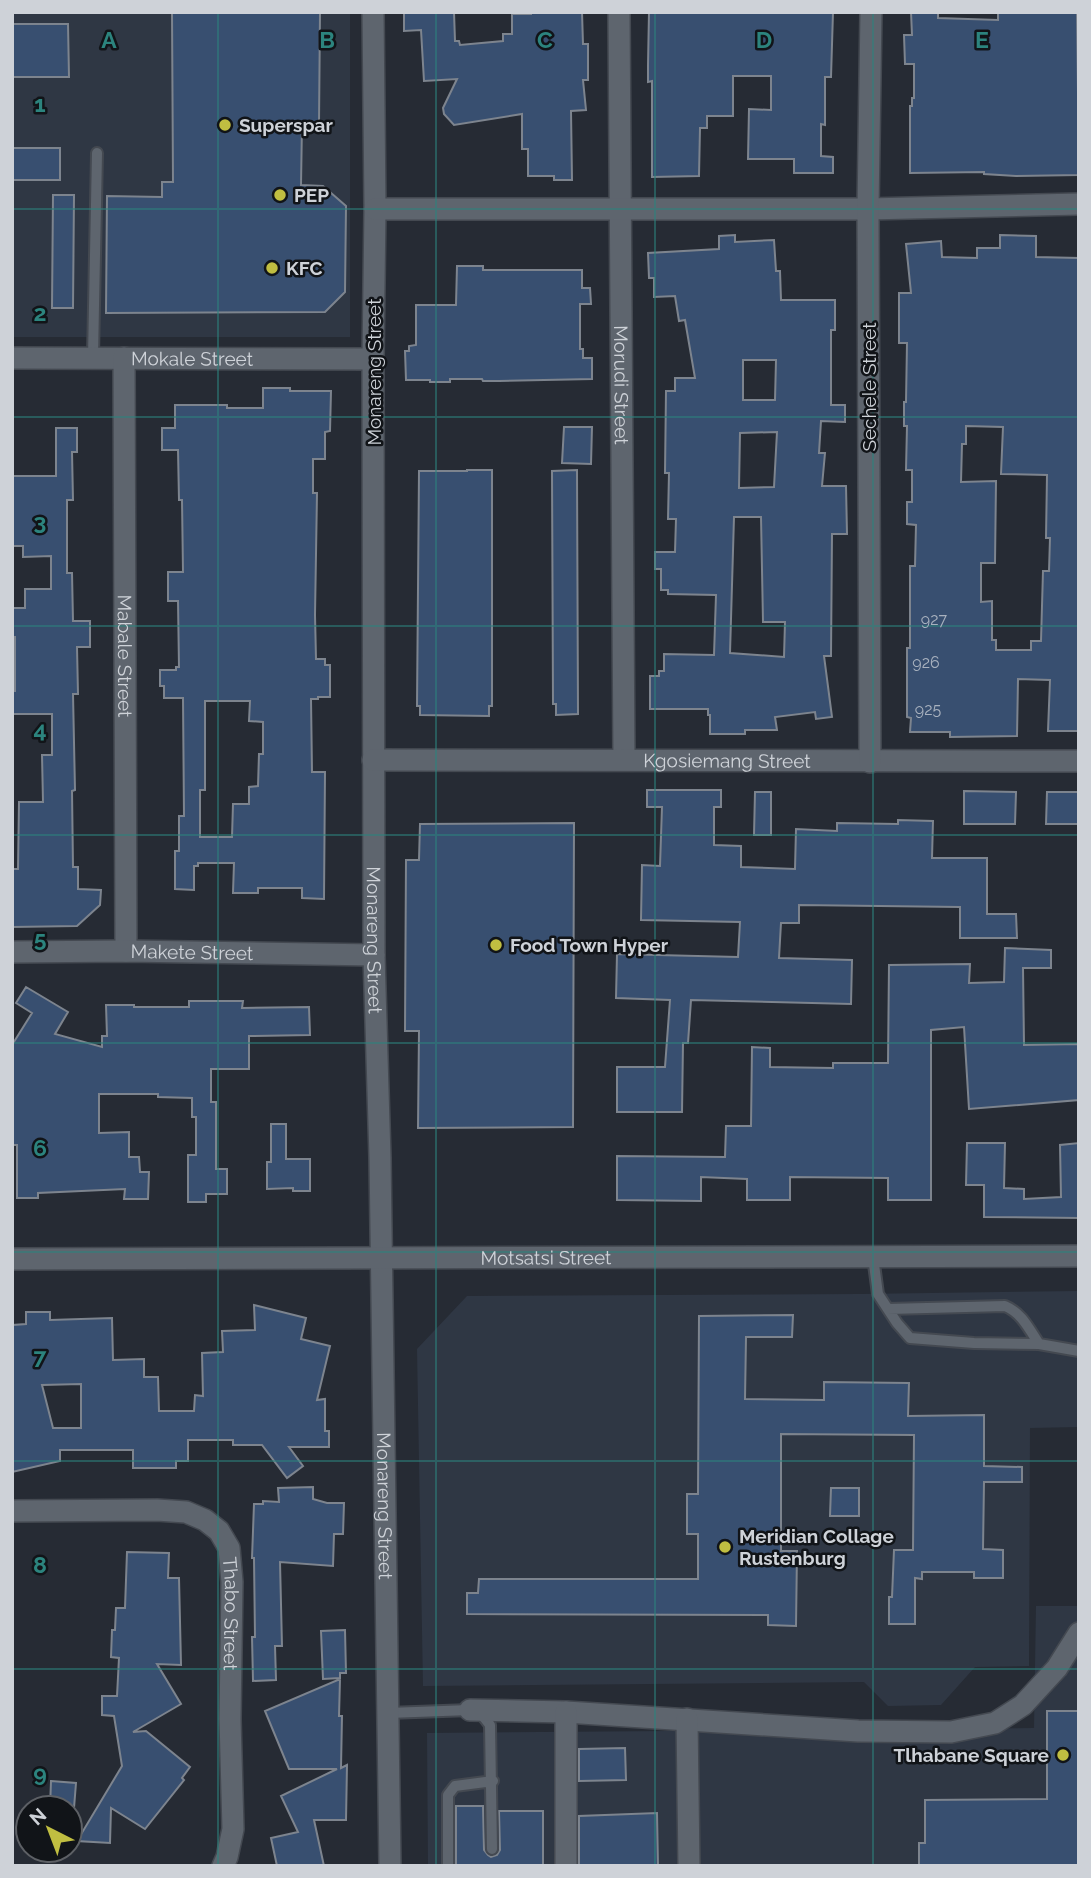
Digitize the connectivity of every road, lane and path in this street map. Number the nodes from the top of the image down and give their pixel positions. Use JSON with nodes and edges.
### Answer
{"nodes":[{"id":1,"x":373,"y":12,"type":"edge"},
{"id":2,"x":619,"y":12,"type":"edge"},
{"id":3,"x":871,"y":12,"type":"edge"},
{"id":4,"x":97,"y":153,"type":"dead end"},
{"id":5,"x":1079,"y":204,"type":"edge"},
{"id":6,"x":619,"y":208,"type":"junction"},
{"id":7,"x":375,"y":209,"type":"junction"},
{"id":8,"x":868,"y":209,"type":"junction"},
{"id":9,"x":93,"y":357,"type":"junction"},
{"id":10,"x":12,"y":358,"type":"edge"},
{"id":11,"x":124,"y":358,"type":"junction"},
{"id":12,"x":373,"y":359,"type":"junction"},
{"id":13,"x":624,"y":759,"type":"junction"},
{"id":14,"x":373,"y":760,"type":"junction"},
{"id":15,"x":1079,"y":761,"type":"edge"},
{"id":16,"x":870,"y":762,"type":"junction"},
{"id":17,"x":126,"y":951,"type":"junction"},
{"id":18,"x":12,"y":952,"type":"edge"},
{"id":19,"x":374,"y":955,"type":"junction"},
{"id":20,"x":1079,"y":1256,"type":"edge"},
{"id":21,"x":873,"y":1257,"type":"junction"},
{"id":22,"x":12,"y":1259,"type":"edge"},
{"id":23,"x":382,"y":1260,"type":"junction"},
{"id":24,"x":888,"y":1309,"type":"junction"},
{"id":25,"x":1039,"y":1344,"type":"junction"},
{"id":26,"x":1079,"y":1351,"type":"edge"},
{"id":27,"x":12,"y":1511,"type":"edge"},
{"id":28,"x":1079,"y":1633,"type":"edge"},
{"id":29,"x":470,"y":1710,"type":"junction"},
{"id":30,"x":566,"y":1712,"type":"junction"},
{"id":31,"x":388,"y":1713,"type":"junction"},
{"id":32,"x":687,"y":1720,"type":"junction"},
{"id":33,"x":493,"y":1781,"type":"junction"},
{"id":34,"x":492,"y":1849,"type":"dead end"},
{"id":35,"x":223,"y":1866,"type":"edge"},
{"id":36,"x":390,"y":1866,"type":"edge"},
{"id":37,"x":448,"y":1866,"type":"edge"},
{"id":38,"x":566,"y":1866,"type":"edge"},
{"id":39,"x":689,"y":1866,"type":"edge"}],
"edges":[{"from":1,"to":7,"type":"street","name":"Monareng Street"},
{"from":2,"to":6,"type":"street","name":"Morudi Street"},
{"from":3,"to":8,"type":"street","name":"Sechele Street"},
{"from":4,"to":9,"type":"lane"},
{"from":5,"to":8,"type":"street"},
{"from":6,"to":7,"type":"street"},
{"from":6,"to":8,"type":"street"},
{"from":6,"to":13,"type":"street","name":"Morudi Street"},
{"from":7,"to":12,"type":"street","name":"Monareng Street"},
{"from":8,"to":16,"type":"street","name":"Sechele Street"},
{"from":9,"to":10,"type":"street","name":"Mokale Street"},
{"from":9,"to":11,"type":"street","name":"Mokale Street"},
{"from":11,"to":12,"type":"street","name":"Mokale Street"},
{"from":11,"to":17,"type":"street","name":"Mabale Street"},
{"from":12,"to":14,"type":"street","name":"Monareng Street"},
{"from":13,"to":14,"type":"street","name":"Kgosiemang Street"},
{"from":13,"to":16,"type":"street","name":"Kgosiemang Street"},
{"from":14,"to":19,"type":"street","name":"Monareng Street"},
{"from":15,"to":16,"type":"street","name":"Kgosiemang Street"},
{"from":17,"to":18,"type":"street","name":"Makete Street"},
{"from":17,"to":19,"type":"street","name":"Makete Street"},
{"from":19,"to":23,"type":"street","name":"Monareng Street"},
{"from":20,"to":21,"type":"street","name":"Motsatsi Street"},
{"from":21,"to":23,"type":"street","name":"Motsatsi Street"},
{"from":21,"to":24,"type":"lane"},
{"from":22,"to":23,"type":"street","name":"Motsatsi Street"},
{"from":23,"to":31,"type":"street","name":"Monareng Street"},
{"from":24,"to":25,"type":"lane"},
{"from":24,"to":25,"type":"lane"},
{"from":25,"to":26,"type":"lane"},
{"from":27,"to":35,"type":"street","name":"Thabo Street"},
{"from":28,"to":32,"type":"street"},
{"from":29,"to":30,"type":"street"},
{"from":29,"to":31,"type":"lane"},
{"from":29,"to":33,"type":"lane"},
{"from":30,"to":32,"type":"street"},
{"from":30,"to":38,"type":"street"},
{"from":31,"to":36,"type":"street","name":"Monareng Street"},
{"from":32,"to":39,"type":"street"},
{"from":33,"to":34,"type":"lane"},
{"from":33,"to":37,"type":"lane"}]}
